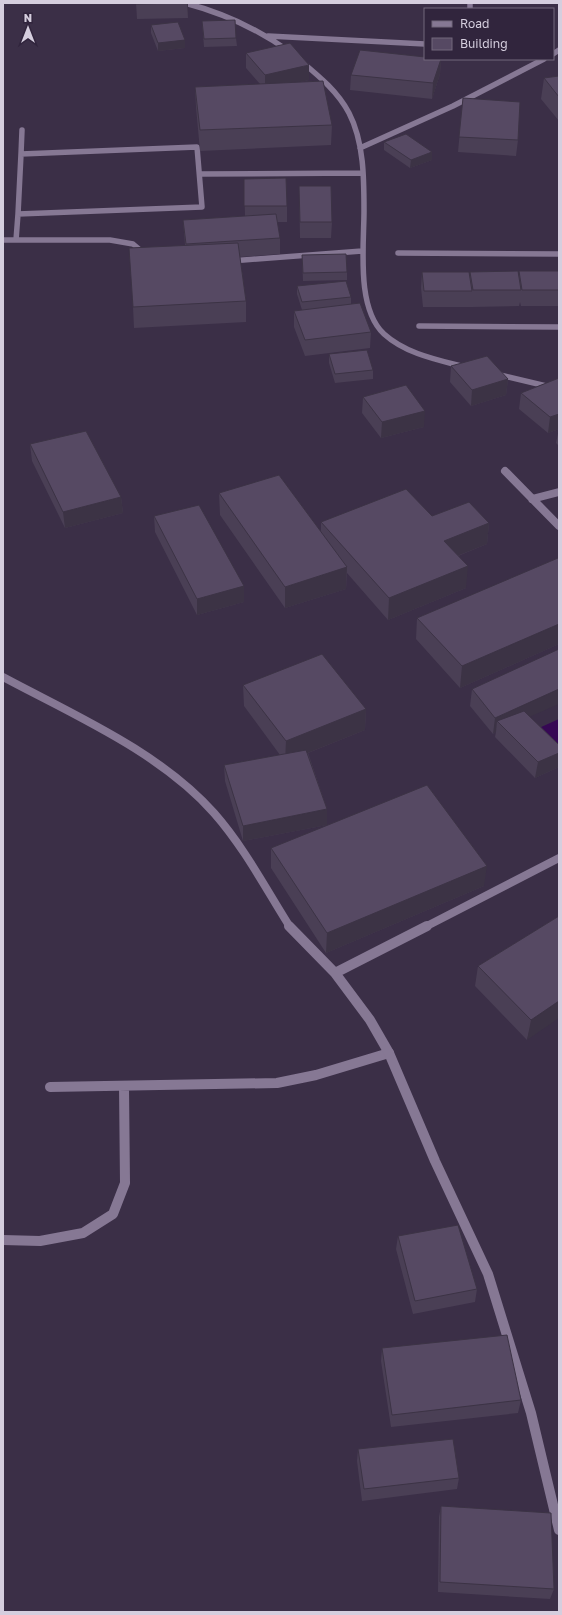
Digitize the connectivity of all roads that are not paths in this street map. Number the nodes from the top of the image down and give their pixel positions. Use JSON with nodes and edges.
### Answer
{"nodes":[{"id":1,"x":185,"y":3,"type":"edge"},
{"id":2,"x":267,"y":36,"type":"junction"},
{"id":3,"x":424,"y":44,"type":"edge"},
{"id":4,"x":292,"y":54,"type":"edge"},
{"id":5,"x":298,"y":59,"type":"edge"},
{"id":6,"x":542,"y":60,"type":"edge"},
{"id":7,"x":22,"y":130,"type":"dead end"},
{"id":8,"x":360,"y":148,"type":"junction"},
{"id":9,"x":20,"y":154,"type":"junction"},
{"id":10,"x":362,"y":173,"type":"junction"},
{"id":11,"x":200,"y":174,"type":"junction"},
{"id":12,"x":18,"y":214,"type":"junction"},
{"id":13,"x":3,"y":240,"type":"edge"},
{"id":14,"x":16,"y":240,"type":"junction"},
{"id":15,"x":362,"y":251,"type":"junction"},
{"id":16,"x":398,"y":253,"type":"dead end"},
{"id":17,"x":559,"y":254,"type":"edge"},
{"id":18,"x":152,"y":259,"type":"edge"},
{"id":19,"x":221,"y":262,"type":"edge"},
{"id":20,"x":419,"y":326,"type":"dead end"},
{"id":21,"x":559,"y":326,"type":"edge"},
{"id":22,"x":476,"y":369,"type":"edge"},
{"id":23,"x":491,"y":373,"type":"edge"},
{"id":24,"x":559,"y":390,"type":"edge"},
{"id":25,"x":505,"y":471,"type":"dead end"},
{"id":26,"x":559,"y":492,"type":"edge"},
{"id":27,"x":532,"y":499,"type":"junction"},
{"id":28,"x":559,"y":526,"type":"edge"},
{"id":29,"x":3,"y":677,"type":"edge"},
{"id":30,"x":559,"y":858,"type":"edge"},
{"id":31,"x":335,"y":973,"type":"junction"},
{"id":32,"x":388,"y":1053,"type":"junction"},
{"id":33,"x":50,"y":1087,"type":"dead end"},
{"id":34,"x":124,"y":1087,"type":"junction"},
{"id":35,"x":3,"y":1240,"type":"edge"},
{"id":36,"x":559,"y":1530,"type":"edge"}],
"edges":[{"from":1,"to":2,"type":"street"},
{"from":2,"to":3,"type":"street"},
{"from":2,"to":4,"type":"street"},
{"from":5,"to":8,"type":"street"},
{"from":6,"to":8,"type":"street"},
{"from":7,"to":9,"type":"street"},
{"from":8,"to":10,"type":"street"},
{"from":9,"to":11,"type":"street"},
{"from":9,"to":12,"type":"street"},
{"from":10,"to":11,"type":"street"},
{"from":10,"to":15,"type":"street"},
{"from":11,"to":12,"type":"street"},
{"from":12,"to":14,"type":"street"},
{"from":13,"to":14,"type":"street"},
{"from":14,"to":18,"type":"street"},
{"from":15,"to":19,"type":"street"},
{"from":15,"to":22,"type":"street"},
{"from":16,"to":17,"type":"street"},
{"from":20,"to":21,"type":"street"},
{"from":23,"to":24,"type":"street"},
{"from":25,"to":27,"type":"street"},
{"from":26,"to":27,"type":"street"},
{"from":27,"to":28,"type":"street"},
{"from":29,"to":31,"type":"street"},
{"from":30,"to":31,"type":"street"},
{"from":31,"to":32,"type":"street"},
{"from":32,"to":34,"type":"street"},
{"from":32,"to":36,"type":"street"},
{"from":33,"to":34,"type":"street"},
{"from":34,"to":35,"type":"street"}]}
